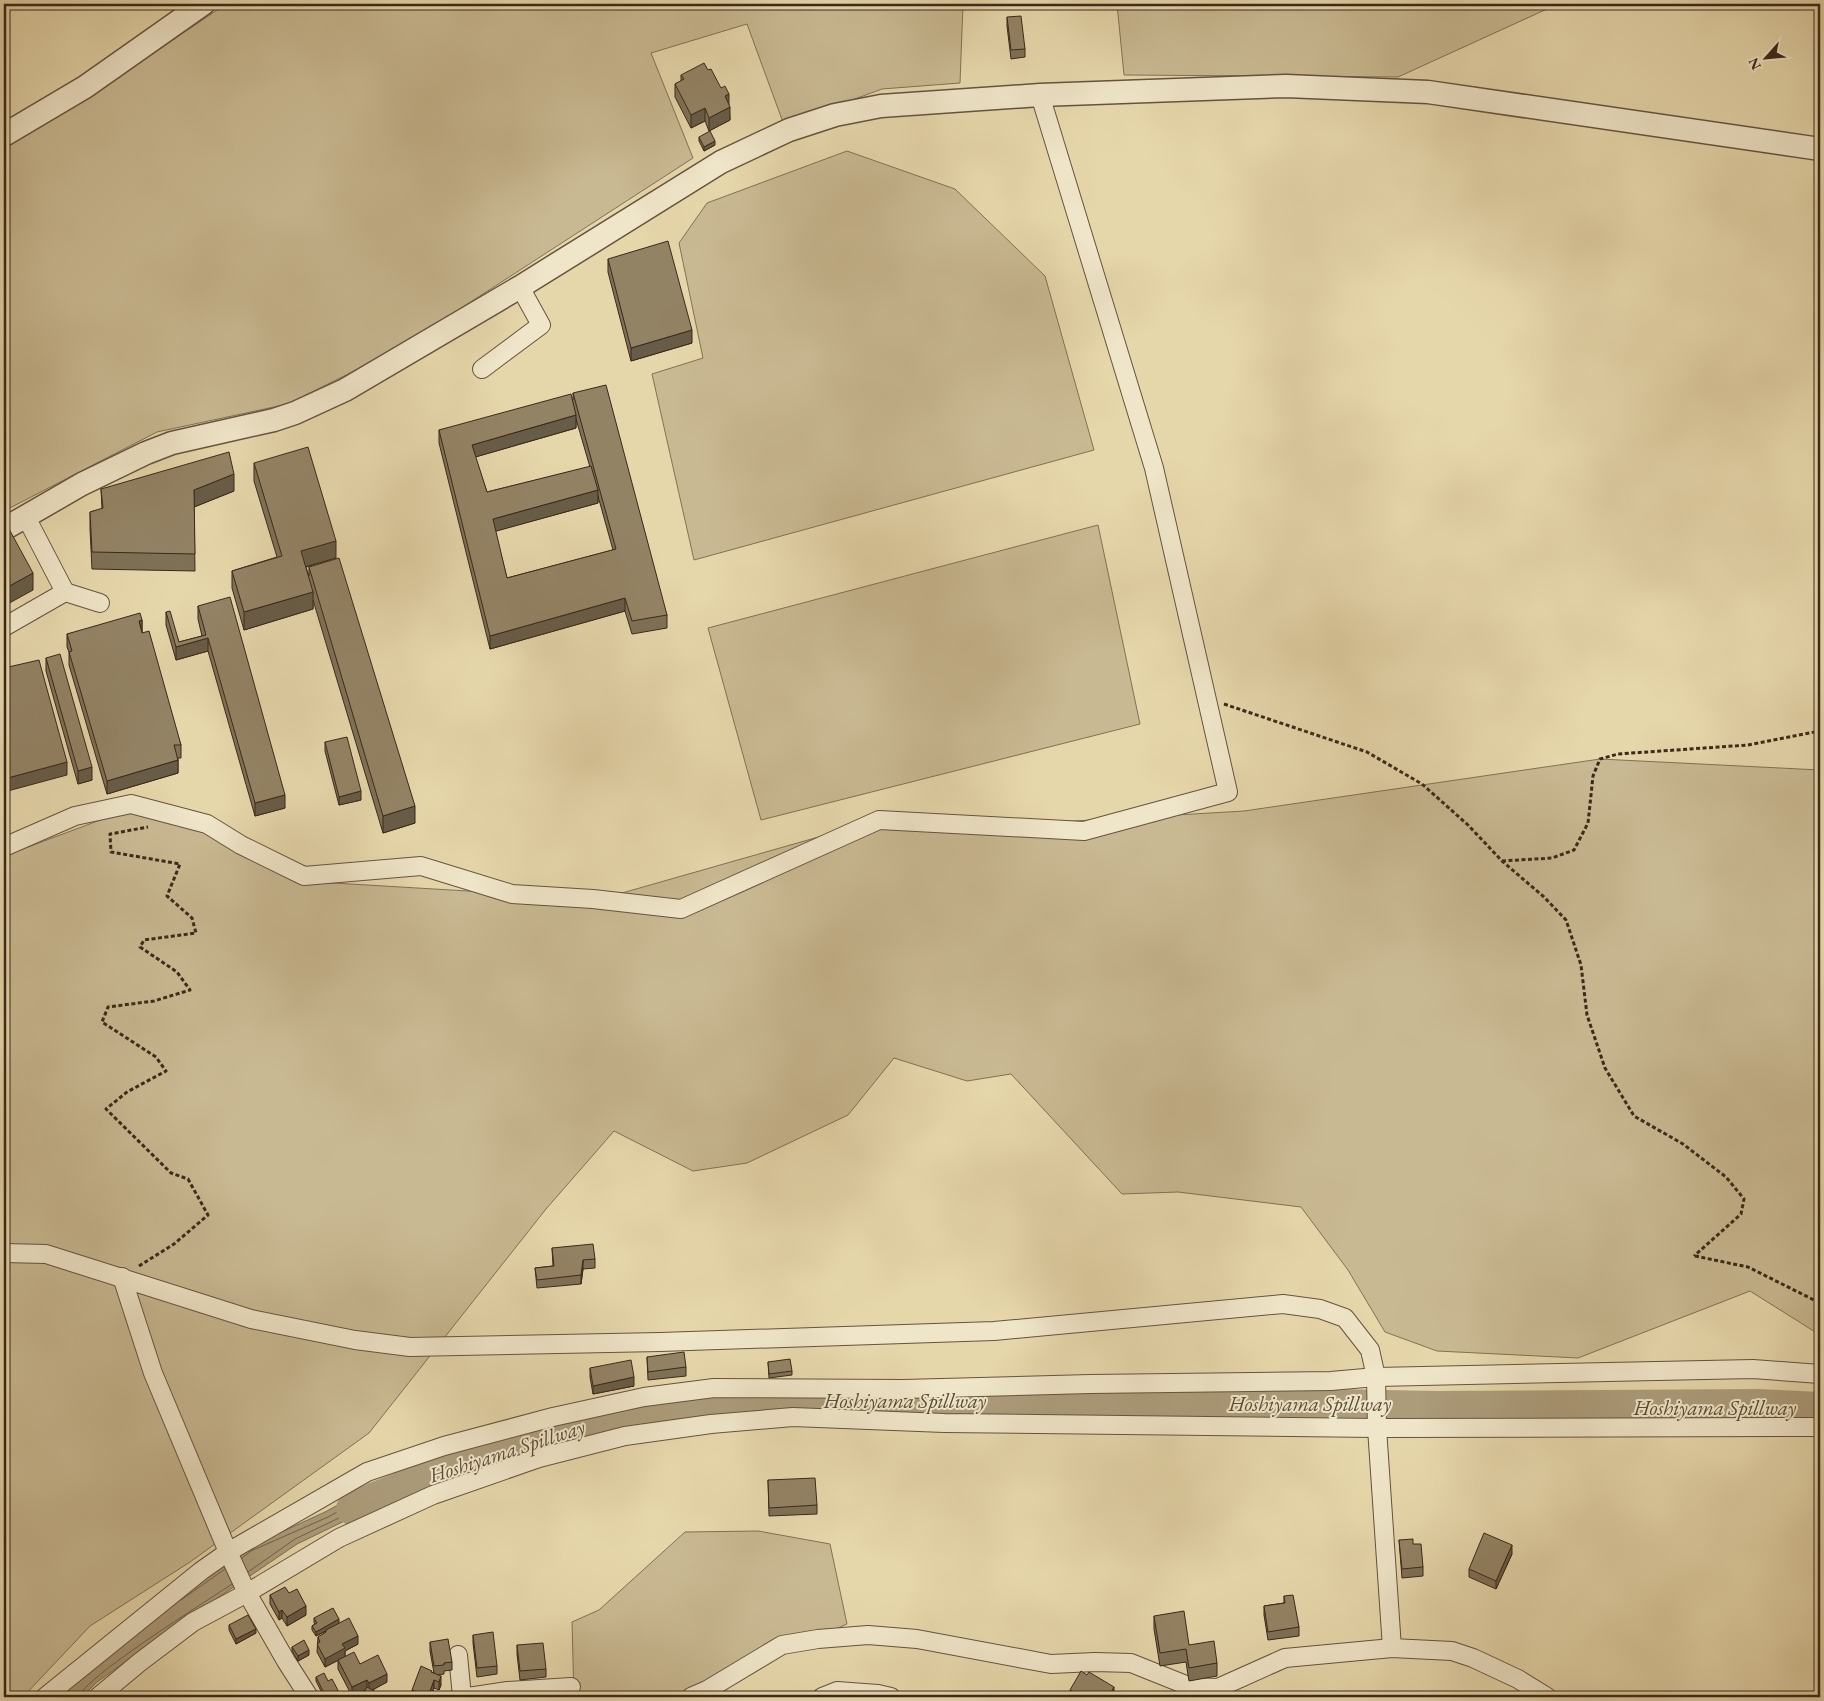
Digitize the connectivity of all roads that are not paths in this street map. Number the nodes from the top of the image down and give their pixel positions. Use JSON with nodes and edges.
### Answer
{"nodes":[{"id":1,"x":203,"y":4,"type":"edge"},
{"id":2,"x":1040,"y":95,"type":"junction"},
{"id":3,"x":4,"y":135,"type":"edge"},
{"id":4,"x":1820,"y":149,"type":"edge"},
{"id":5,"x":520,"y":287,"type":"junction"},
{"id":6,"x":482,"y":369,"type":"dead end"},
{"id":7,"x":26,"y":517,"type":"junction"},
{"id":8,"x":4,"y":529,"type":"edge"},
{"id":9,"x":65,"y":592,"type":"junction"},
{"id":10,"x":100,"y":603,"type":"dead end"},
{"id":11,"x":4,"y":627,"type":"edge"},
{"id":12,"x":4,"y":847,"type":"edge"},
{"id":13,"x":4,"y":1253,"type":"edge"},
{"id":14,"x":122,"y":1277,"type":"junction"},
{"id":15,"x":1820,"y":1374,"type":"edge"},
{"id":16,"x":1376,"y":1377,"type":"junction"},
{"id":17,"x":1820,"y":1427,"type":"edge"},
{"id":18,"x":1377,"y":1428,"type":"junction"},
{"id":19,"x":228,"y":1552,"type":"junction"},
{"id":20,"x":247,"y":1593,"type":"junction"},
{"id":21,"x":1392,"y":1648,"type":"junction"},
{"id":22,"x":458,"y":1655,"type":"dead end"},
{"id":23,"x":572,"y":1687,"type":"dead end"},
{"id":24,"x":508,"y":1694,"type":"edge"},
{"id":25,"x":45,"y":1697,"type":"edge"},
{"id":26,"x":98,"y":1697,"type":"edge"},
{"id":27,"x":310,"y":1697,"type":"edge"},
{"id":28,"x":462,"y":1697,"type":"edge"},
{"id":29,"x":468,"y":1697,"type":"edge"},
{"id":30,"x":691,"y":1697,"type":"edge"},
{"id":31,"x":822,"y":1697,"type":"edge"},
{"id":32,"x":891,"y":1697,"type":"edge"},
{"id":33,"x":1547,"y":1697,"type":"edge"}],
"edges":[{"from":1,"to":3,"type":"street"},
{"from":2,"to":4,"type":"street"},
{"from":2,"to":5,"type":"street"},
{"from":2,"to":12,"type":"street"},
{"from":5,"to":6,"type":"street"},
{"from":5,"to":7,"type":"street"},
{"from":7,"to":8,"type":"street"},
{"from":7,"to":9,"type":"street"},
{"from":9,"to":10,"type":"street"},
{"from":9,"to":11,"type":"street"},
{"from":13,"to":14,"type":"street"},
{"from":14,"to":16,"type":"street"},
{"from":14,"to":19,"type":"street"},
{"from":15,"to":16,"type":"street"},
{"from":16,"to":18,"type":"street"},
{"from":16,"to":19,"type":"street"},
{"from":17,"to":18,"type":"street"},
{"from":18,"to":20,"type":"street"},
{"from":18,"to":21,"type":"street"},
{"from":19,"to":20,"type":"street"},
{"from":19,"to":25,"type":"street"},
{"from":20,"to":26,"type":"street"},
{"from":20,"to":27,"type":"street"},
{"from":21,"to":30,"type":"street"},
{"from":21,"to":33,"type":"street"},
{"from":22,"to":28,"type":"street"},
{"from":23,"to":24,"type":"street"},
{"from":24,"to":29,"type":"street"},
{"from":31,"to":32,"type":"street"}]}
